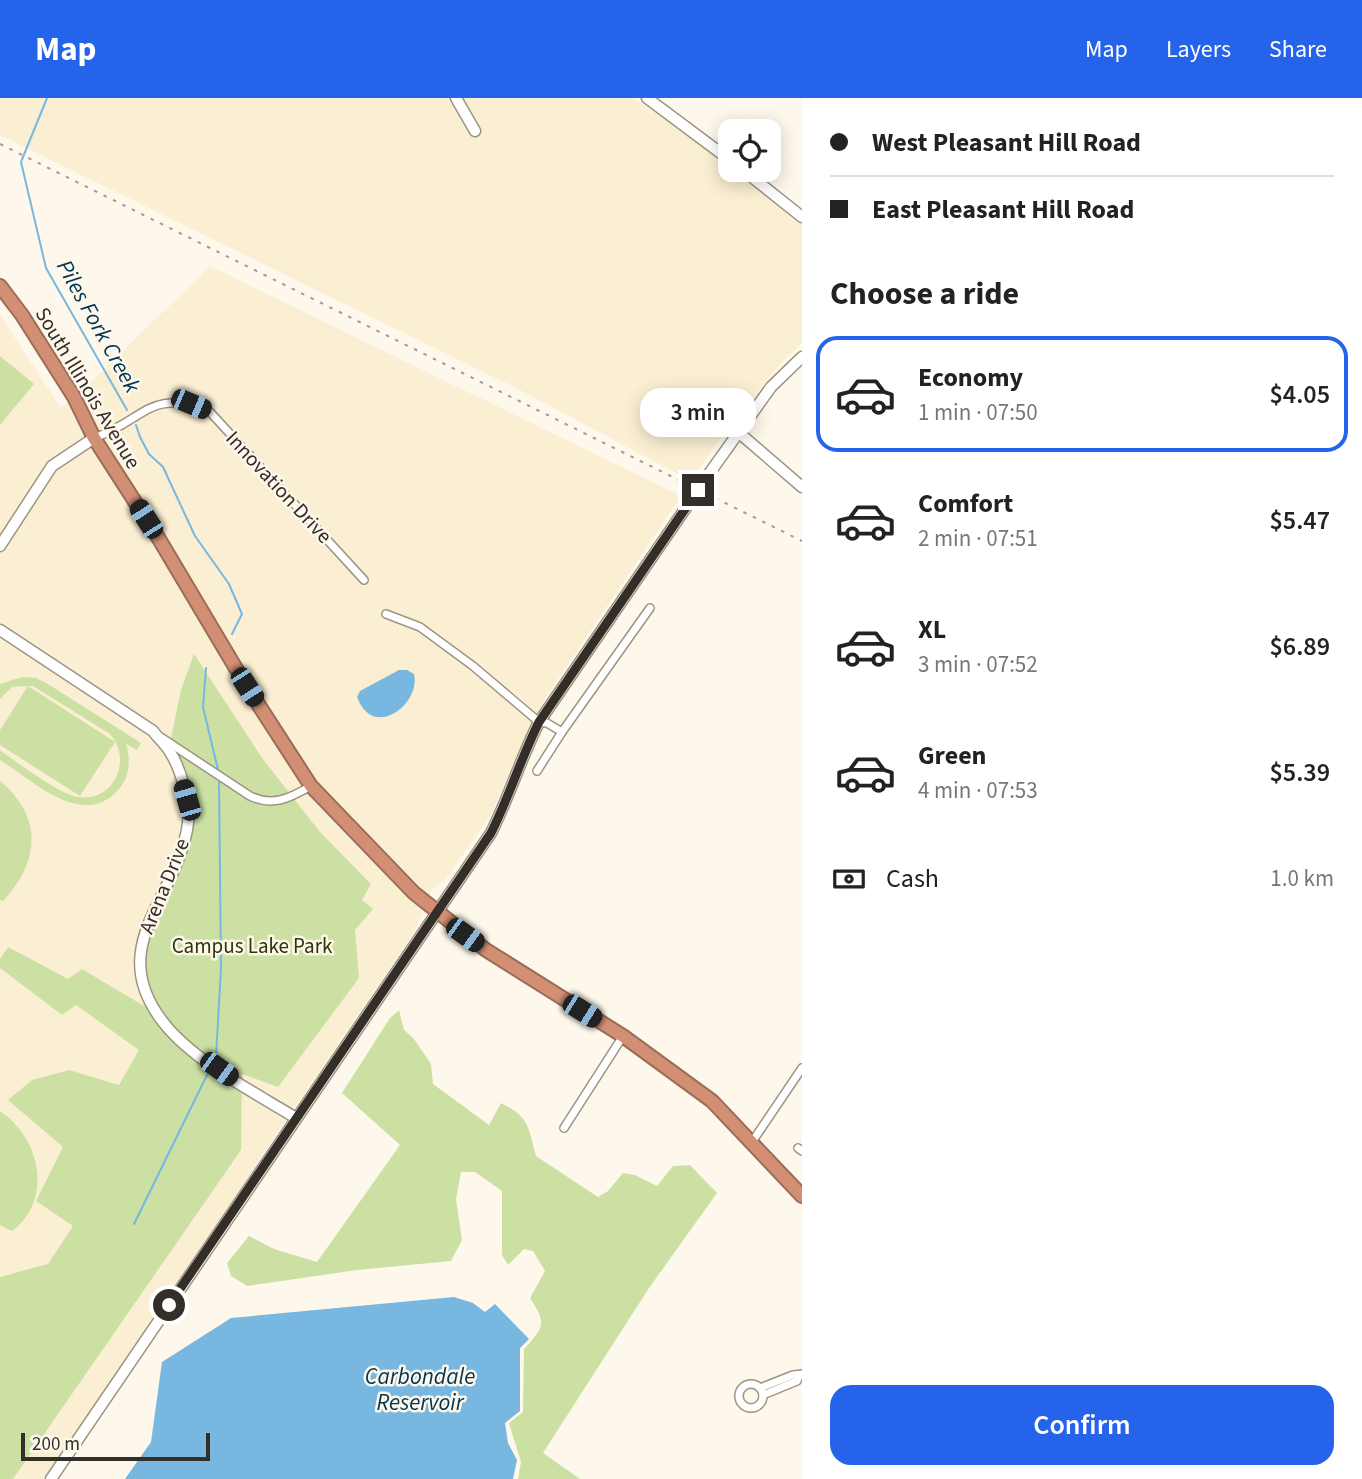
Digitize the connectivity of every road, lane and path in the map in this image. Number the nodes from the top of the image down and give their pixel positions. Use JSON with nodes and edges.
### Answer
{"nodes":[{"id":1,"x":456,"y":98,"type":"edge"},
{"id":2,"x":647,"y":98,"type":"edge"},
{"id":3,"x":475,"y":131,"type":"dead end"},
{"id":4,"x":718,"y":151,"type":"edge"},
{"id":5,"x":758,"y":182,"type":"edge"},
{"id":6,"x":802,"y":216,"type":"edge"},
{"id":7,"x":0,"y":286,"type":"edge"},
{"id":8,"x":802,"y":357,"type":"edge"},
{"id":9,"x":737,"y":431,"type":"junction"},
{"id":10,"x":94,"y":438,"type":"junction"},
{"id":11,"x":802,"y":487,"type":"edge"},
{"id":12,"x":0,"y":546,"type":"edge"},
{"id":13,"x":364,"y":580,"type":"dead end"},
{"id":14,"x":650,"y":608,"type":"dead end"},
{"id":15,"x":386,"y":614,"type":"dead end"},
{"id":16,"x":0,"y":630,"type":"edge"},
{"id":17,"x":539,"y":722,"type":"junction"},
{"id":18,"x":153,"y":731,"type":"junction"},
{"id":19,"x":562,"y":732,"type":"junction"},
{"id":20,"x":537,"y":771,"type":"dead end"},
{"id":21,"x":311,"y":786,"type":"junction"},
{"id":22,"x":438,"y":912,"type":"junction"},
{"id":23,"x":623,"y":1036,"type":"junction"},
{"id":24,"x":802,"y":1068,"type":"edge"},
{"id":25,"x":296,"y":1118,"type":"junction"},
{"id":26,"x":564,"y":1129,"type":"dead end"},
{"id":27,"x":752,"y":1142,"type":"junction"},
{"id":28,"x":802,"y":1196,"type":"edge"},
{"id":29,"x":801,"y":1375,"type":"edge"},
{"id":30,"x":761,"y":1392,"type":"dead end"},
{"id":31,"x":51,"y":1479,"type":"edge"}],
"edges":[{"from":1,"to":3,"type":"street"},
{"from":2,"to":4,"type":"street"},
{"from":5,"to":6,"type":"street"},
{"from":7,"to":10,"type":"highway","name":"South Illinois Avenue"},
{"from":8,"to":9,"type":"street"},
{"from":9,"to":11,"type":"street"},
{"from":9,"to":17,"type":"street","bridge":true},
{"from":10,"to":12,"type":"street"},
{"from":10,"to":13,"type":"street","name":"Innovation Drive"},
{"from":10,"to":21,"type":"highway","name":"South Illinois Avenue"},
{"from":14,"to":19,"type":"street"},
{"from":15,"to":17,"type":"street"},
{"from":16,"to":18,"type":"street","name":"Arena Drive"},
{"from":17,"to":19,"type":"street"},
{"from":17,"to":22,"type":"street"},
{"from":18,"to":21,"type":"street"},
{"from":18,"to":25,"type":"street","name":"Arena Drive"},
{"from":19,"to":20,"type":"street"},
{"from":21,"to":22,"type":"highway","name":"South Illinois Avenue"},
{"from":22,"to":23,"type":"highway","name":"South Illinois Avenue"},
{"from":22,"to":25,"type":"street"},
{"from":23,"to":26,"type":"street"},
{"from":23,"to":27,"type":"highway","name":"South Illinois Avenue"},
{"from":24,"to":27,"type":"street"},
{"from":25,"to":31,"type":"street"},
{"from":27,"to":28,"type":"highway","name":"South Illinois Avenue"},
{"from":29,"to":30,"type":"street"}]}
